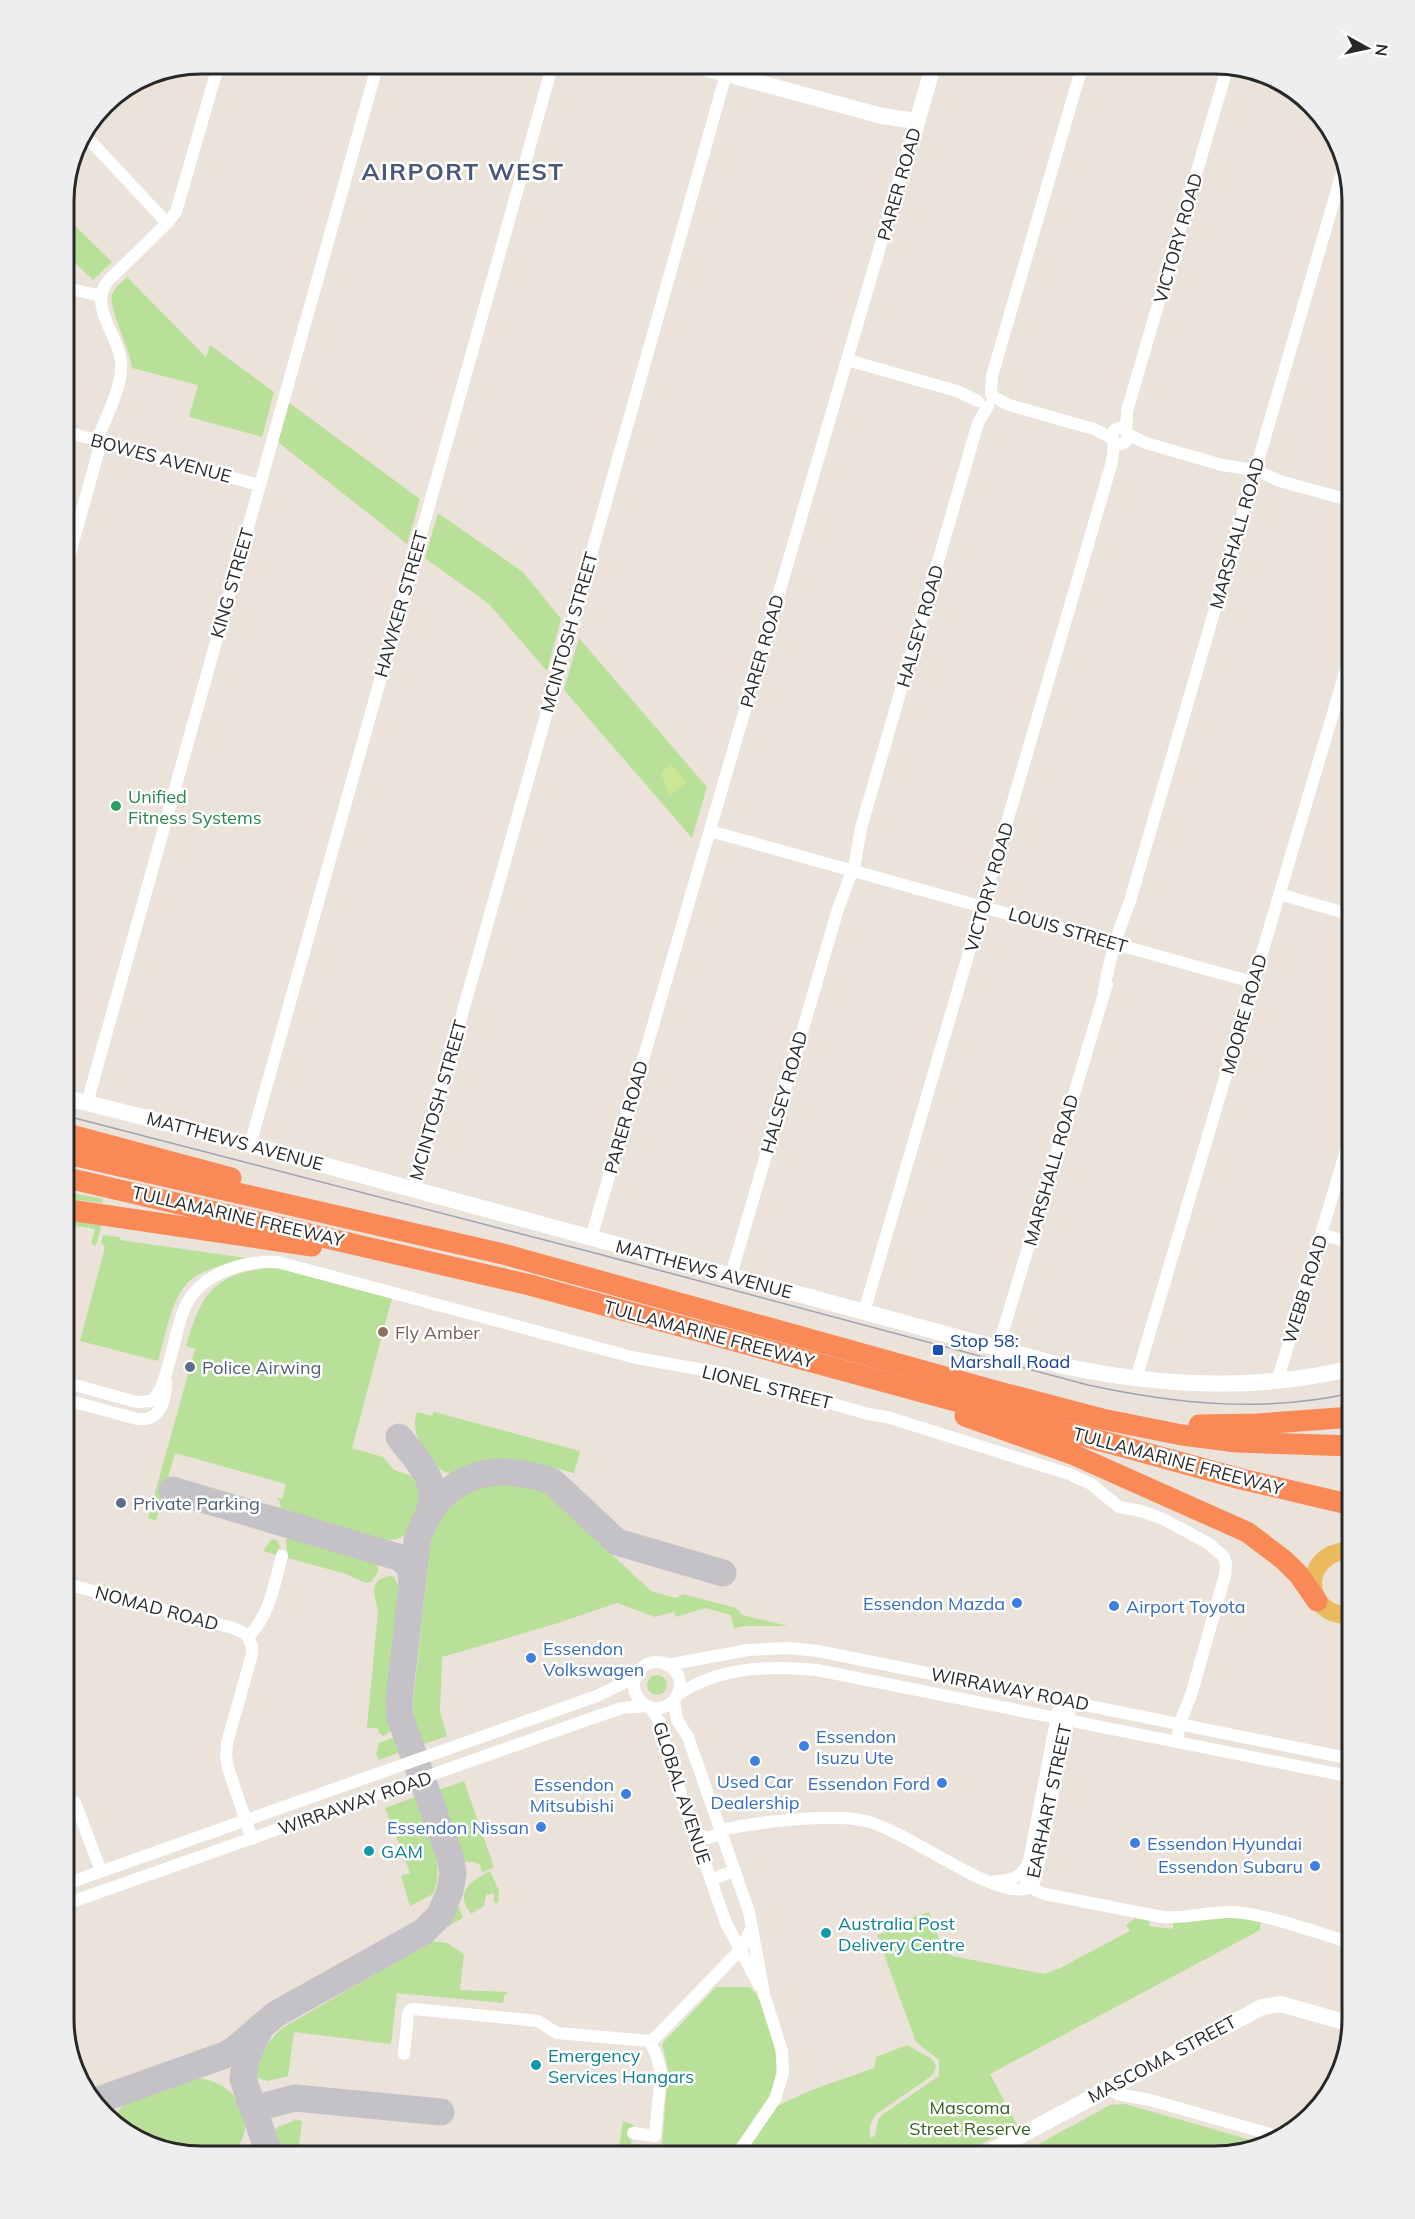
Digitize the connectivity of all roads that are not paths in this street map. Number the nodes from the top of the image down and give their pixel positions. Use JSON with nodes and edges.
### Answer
{"nodes":[{"id":1,"x":216,"y":74,"type":"edge"},
{"id":2,"x":375,"y":74,"type":"edge"},
{"id":3,"x":550,"y":74,"type":"edge"},
{"id":4,"x":726,"y":74,"type":"joint"},
{"id":5,"x":931,"y":74,"type":"edge"},
{"id":6,"x":1080,"y":74,"type":"edge"},
{"id":7,"x":1225,"y":74,"type":"edge"},
{"id":8,"x":916,"y":126,"type":"junction"},
{"id":9,"x":89,"y":140,"type":"edge"},
{"id":10,"x":1340,"y":181,"type":"edge"},
{"id":11,"x":167,"y":224,"type":"junction"},
{"id":12,"x":74,"y":290,"type":"edge"},
{"id":13,"x":101,"y":296,"type":"junction"},
{"id":14,"x":847,"y":360,"type":"junction"},
{"id":15,"x":985,"y":399,"type":"junction"},
{"id":16,"x":74,"y":434,"type":"edge"},
{"id":17,"x":1120,"y":436,"type":"junction"},
{"id":18,"x":101,"y":442,"type":"junction"},
{"id":19,"x":1254,"y":474,"type":"junction"},
{"id":20,"x":259,"y":486,"type":"junction"},
{"id":21,"x":1342,"y":498,"type":"edge"},
{"id":22,"x":74,"y":539,"type":"edge"},
{"id":23,"x":1342,"y":683,"type":"edge"},
{"id":24,"x":710,"y":831,"type":"junction"},
{"id":25,"x":849,"y":869,"type":"junction"},
{"id":26,"x":1279,"y":894,"type":"junction"},
{"id":27,"x":984,"y":907,"type":"junction"},
{"id":28,"x":1342,"y":912,"type":"edge"},
{"id":29,"x":1118,"y":944,"type":"junction"},
{"id":30,"x":1252,"y":982,"type":"junction"},
{"id":31,"x":74,"y":1099,"type":"edge"},
{"id":32,"x":87,"y":1102,"type":"junction"},
{"id":33,"x":74,"y":1136,"type":"edge"},
{"id":34,"x":250,"y":1145,"type":"junction"},
{"id":35,"x":74,"y":1156,"type":"edge"},
{"id":36,"x":1342,"y":1165,"type":"edge"},
{"id":37,"x":74,"y":1180,"type":"edge"},
{"id":38,"x":413,"y":1189,"type":"junction"},
{"id":39,"x":74,"y":1211,"type":"edge"},
{"id":40,"x":1322,"y":1234,"type":"junction"},
{"id":41,"x":591,"y":1238,"type":"junction"},
{"id":42,"x":1342,"y":1240,"type":"edge"},
{"id":43,"x":503,"y":1254,"type":"junction"},
{"id":44,"x":731,"y":1275,"type":"junction"},
{"id":45,"x":499,"y":1277,"type":"junction"},
{"id":46,"x":864,"y":1312,"type":"junction"},
{"id":47,"x":998,"y":1348,"type":"junction"},
{"id":48,"x":778,"y":1353,"type":"junction"},
{"id":49,"x":1342,"y":1369,"type":"edge"},
{"id":50,"x":166,"y":1375,"type":"junction"},
{"id":51,"x":1136,"y":1378,"type":"junction"},
{"id":52,"x":1278,"y":1379,"type":"junction"},
{"id":53,"x":74,"y":1385,"type":"edge"},
{"id":54,"x":1003,"y":1393,"type":"junction"},
{"id":55,"x":74,"y":1402,"type":"edge"},
{"id":56,"x":1342,"y":1418,"type":"edge"},
{"id":57,"x":1342,"y":1446,"type":"edge"},
{"id":58,"x":1342,"y":1503,"type":"edge"},
{"id":59,"x":1342,"y":1551,"type":"edge"},
{"id":60,"x":282,"y":1556,"type":"dead end"},
{"id":61,"x":74,"y":1586,"type":"edge"},
{"id":62,"x":1323,"y":1606,"type":"junction"},
{"id":63,"x":1342,"y":1612,"type":"edge"},
{"id":64,"x":1342,"y":1617,"type":"edge"},
{"id":65,"x":248,"y":1637,"type":"junction"},
{"id":66,"x":853,"y":1658,"type":"junction"},
{"id":67,"x":667,"y":1665,"type":"junction"},
{"id":68,"x":849,"y":1676,"type":"junction"},
{"id":69,"x":636,"y":1677,"type":"junction"},
{"id":70,"x":676,"y":1697,"type":"junction"},
{"id":71,"x":1066,"y":1700,"type":"junction"},
{"id":72,"x":649,"y":1707,"type":"junction"},
{"id":73,"x":1062,"y":1719,"type":"junction"},
{"id":74,"x":1180,"y":1723,"type":"junction"},
{"id":75,"x":474,"y":1740,"type":"junction"},
{"id":76,"x":1177,"y":1742,"type":"junction"},
{"id":77,"x":1291,"y":1746,"type":"junction"},
{"id":78,"x":1342,"y":1757,"type":"edge"},
{"id":79,"x":480,"y":1758,"type":"junction"},
{"id":80,"x":1288,"y":1763,"type":"junction"},
{"id":81,"x":1342,"y":1775,"type":"edge"},
{"id":82,"x":75,"y":1802,"type":"dead end"},
{"id":83,"x":246,"y":1821,"type":"junction"},
{"id":84,"x":722,"y":1832,"type":"junction"},
{"id":85,"x":695,"y":1834,"type":"junction"},
{"id":86,"x":252,"y":1839,"type":"junction"},
{"id":87,"x":1038,"y":1842,"type":"junction"},
{"id":88,"x":1026,"y":1869,"type":"junction"},
{"id":89,"x":735,"y":1870,"type":"junction"},
{"id":90,"x":101,"y":1871,"type":"junction"},
{"id":91,"x":983,"y":1878,"type":"junction"},
{"id":92,"x":711,"y":1880,"type":"junction"},
{"id":93,"x":74,"y":1881,"type":"edge"},
{"id":94,"x":1031,"y":1886,"type":"junction"},
{"id":95,"x":74,"y":1901,"type":"edge"},
{"id":96,"x":752,"y":1927,"type":"junction"},
{"id":97,"x":1342,"y":1940,"type":"edge"},
{"id":98,"x":739,"y":1951,"type":"junction"},
{"id":99,"x":764,"y":1994,"type":"junction"},
{"id":100,"x":1342,"y":2021,"type":"edge"},
{"id":101,"x":650,"y":2041,"type":"junction"},
{"id":102,"x":404,"y":2055,"type":"dead end"},
{"id":103,"x":1129,"y":2077,"type":"junction"},
{"id":104,"x":1110,"y":2088,"type":"junction"},
{"id":105,"x":1150,"y":2100,"type":"junction"},
{"id":106,"x":633,"y":2133,"type":"dead end"},
{"id":107,"x":1268,"y":2133,"type":"edge"},
{"id":108,"x":743,"y":2146,"type":"edge"},
{"id":109,"x":1001,"y":2146,"type":"edge"}],
"edges":[{"from":1,"to":11,"type":"street"},
{"from":2,"to":20,"type":"street","name":"KING STREET"},
{"from":3,"to":34,"type":"street","name":"HAWKER STREET"},
{"from":4,"to":8,"type":"main road"},
{"from":4,"to":38,"type":"street","name":"MCINTOSH STREET"},
{"from":5,"to":8,"type":"main road","name":"PARER ROAD"},
{"from":6,"to":15,"type":"street","name":"HALSEY ROAD"},
{"from":7,"to":17,"type":"street","name":"VICTORY ROAD"},
{"from":8,"to":14,"type":"street","name":"PARER ROAD"},
{"from":9,"to":11,"type":"street"},
{"from":10,"to":19,"type":"street","name":"MARSHALL ROAD"},
{"from":11,"to":13,"type":"street"},
{"from":12,"to":13,"type":"street"},
{"from":13,"to":18,"type":"street"},
{"from":14,"to":15,"type":"street"},
{"from":14,"to":24,"type":"street","name":"PARER ROAD"},
{"from":15,"to":17,"type":"street"},
{"from":15,"to":25,"type":"street","name":"HALSEY ROAD"},
{"from":16,"to":18,"type":"street","name":"BOWES AVENUE"},
{"from":17,"to":19,"type":"street"},
{"from":17,"to":27,"type":"street","name":"VICTORY ROAD"},
{"from":18,"to":20,"type":"street","name":"BOWES AVENUE"},
{"from":18,"to":22,"type":"street"},
{"from":19,"to":21,"type":"street"},
{"from":19,"to":29,"type":"street","name":"MARSHALL ROAD"},
{"from":20,"to":32,"type":"street","name":"KING STREET"},
{"from":23,"to":26,"type":"street","name":"MOORE ROAD"},
{"from":24,"to":25,"type":"street","name":"LOUIS STREET"},
{"from":24,"to":41,"type":"street","name":"PARER ROAD"},
{"from":25,"to":27,"type":"street","name":"LOUIS STREET"},
{"from":25,"to":44,"type":"street","name":"HALSEY ROAD"},
{"from":26,"to":28,"type":"street"},
{"from":26,"to":30,"type":"street","name":"MOORE ROAD"},
{"from":27,"to":29,"type":"street","name":"LOUIS STREET"},
{"from":27,"to":46,"type":"street","name":"VICTORY ROAD"},
{"from":29,"to":30,"type":"street","name":"LOUIS STREET"},
{"from":29,"to":47,"type":"street","name":"MARSHALL ROAD"},
{"from":30,"to":51,"type":"street","name":"MOORE ROAD"},
{"from":31,"to":32,"type":"main road","name":"MATTHEWS AVENUE"},
{"from":32,"to":34,"type":"main road","name":"MATTHEWS AVENUE"},
{"from":33,"to":43,"type":"highway"},
{"from":34,"to":38,"type":"main road","name":"MATTHEWS AVENUE"},
{"from":35,"to":43,"type":"highway","name":"TULLAMARINE FREEWAY"},
{"from":36,"to":40,"type":"street","name":"WEBB ROAD"},
{"from":37,"to":45,"type":"highway","name":"TULLAMARINE FREEWAY"},
{"from":38,"to":41,"type":"main road","name":"MATTHEWS AVENUE"},
{"from":39,"to":45,"type":"highway"},
{"from":40,"to":42,"type":"street"},
{"from":40,"to":52,"type":"street","name":"WEBB ROAD"},
{"from":41,"to":44,"type":"main road","name":"MATTHEWS AVENUE"},
{"from":43,"to":54,"type":"highway","name":"TULLAMARINE FREEWAY"},
{"from":44,"to":46,"type":"main road","name":"MATTHEWS AVENUE"},
{"from":45,"to":48,"type":"highway","name":"TULLAMARINE FREEWAY"},
{"from":46,"to":47,"type":"main road","name":"MATTHEWS AVENUE"},
{"from":47,"to":51,"type":"main road","name":"MATTHEWS AVENUE"},
{"from":48,"to":58,"type":"highway","name":"TULLAMARINE FREEWAY"},
{"from":48,"to":62,"type":"highway"},
{"from":49,"to":52,"type":"main road","name":"MATTHEWS AVENUE"},
{"from":50,"to":53,"type":"street"},
{"from":50,"to":55,"type":"street"},
{"from":50,"to":74,"type":"street","name":"LIONEL STREET"},
{"from":51,"to":52,"type":"main road","name":"MATTHEWS AVENUE"},
{"from":54,"to":56,"type":"highway"},
{"from":54,"to":57,"type":"highway","name":"TULLAMARINE FREEWAY"},
{"from":59,"to":62,"type":"main road"},
{"from":60,"to":65,"type":"street"},
{"from":61,"to":65,"type":"street","name":"NOMAD ROAD"},
{"from":62,"to":63,"type":"main road"},
{"from":62,"to":64,"type":"main road"},
{"from":65,"to":83,"type":"street"},
{"from":66,"to":67,"type":"street","name":"WIRRAWAY ROAD"},
{"from":66,"to":68,"type":"street"},
{"from":66,"to":71,"type":"street","name":"WIRRAWAY ROAD"},
{"from":67,"to":69,"type":"street"},
{"from":67,"to":70,"type":"street"},
{"from":68,"to":70,"type":"street","name":"WIRRAWAY ROAD"},
{"from":68,"to":73,"type":"street","name":"WIRRAWAY ROAD"},
{"from":69,"to":72,"type":"street"},
{"from":69,"to":75,"type":"street","name":"WIRRAWAY ROAD"},
{"from":70,"to":72,"type":"street"},
{"from":70,"to":84,"type":"street","name":"GLOBAL AVENUE"},
{"from":71,"to":73,"type":"street","name":"EARHART STREET"},
{"from":71,"to":74,"type":"street","name":"WIRRAWAY ROAD"},
{"from":72,"to":79,"type":"street","name":"WIRRAWAY ROAD"},
{"from":72,"to":85,"type":"street","name":"GLOBAL AVENUE"},
{"from":73,"to":76,"type":"street","name":"WIRRAWAY ROAD"},
{"from":73,"to":87,"type":"street","name":"EARHART STREET"},
{"from":74,"to":76,"type":"street","name":"LIONEL STREET"},
{"from":74,"to":77,"type":"street","name":"WIRRAWAY ROAD"},
{"from":75,"to":79,"type":"street"},
{"from":75,"to":83,"type":"street","name":"WIRRAWAY ROAD"},
{"from":76,"to":80,"type":"street","name":"WIRRAWAY ROAD"},
{"from":77,"to":78,"type":"street","name":"WIRRAWAY ROAD"},
{"from":77,"to":80,"type":"street"},
{"from":79,"to":86,"type":"street","name":"WIRRAWAY ROAD"},
{"from":80,"to":81,"type":"street","name":"WIRRAWAY ROAD"},
{"from":82,"to":90,"type":"street"},
{"from":83,"to":86,"type":"street"},
{"from":83,"to":90,"type":"street","name":"WIRRAWAY ROAD"},
{"from":84,"to":85,"type":"street","name":"EARHART STREET"},
{"from":84,"to":89,"type":"street","name":"GLOBAL AVENUE"},
{"from":84,"to":91,"type":"street","name":"EARHART STREET"},
{"from":85,"to":92,"type":"street","name":"GLOBAL AVENUE"},
{"from":86,"to":95,"type":"street","name":"WIRRAWAY ROAD"},
{"from":87,"to":88,"type":"street","name":"EARHART STREET"},
{"from":87,"to":94,"type":"street","name":"EARHART STREET"},
{"from":88,"to":91,"type":"street","name":"EARHART STREET"},
{"from":88,"to":94,"type":"street"},
{"from":89,"to":92,"type":"street","name":"GLOBAL AVENUE"},
{"from":89,"to":96,"type":"street","name":"GLOBAL AVENUE"},
{"from":90,"to":93,"type":"street","name":"WIRRAWAY ROAD"},
{"from":91,"to":94,"type":"street","name":"EARHART STREET"},
{"from":92,"to":98,"type":"street","name":"GLOBAL AVENUE"},
{"from":94,"to":97,"type":"street"},
{"from":96,"to":98,"type":"street"},
{"from":96,"to":99,"type":"street","name":"GLOBAL AVENUE"},
{"from":98,"to":99,"type":"street","name":"GLOBAL AVENUE"},
{"from":98,"to":101,"type":"street"},
{"from":99,"to":108,"type":"street","name":"GLOBAL AVENUE"},
{"from":100,"to":103,"type":"main road","name":"MASCOMA STREET"},
{"from":101,"to":102,"type":"street"},
{"from":101,"to":106,"type":"street"},
{"from":103,"to":104,"type":"main road","name":"MASCOMA STREET"},
{"from":103,"to":105,"type":"street"},
{"from":104,"to":105,"type":"street"},
{"from":104,"to":109,"type":"main road","name":"MASCOMA STREET"},
{"from":105,"to":107,"type":"street"}]}
